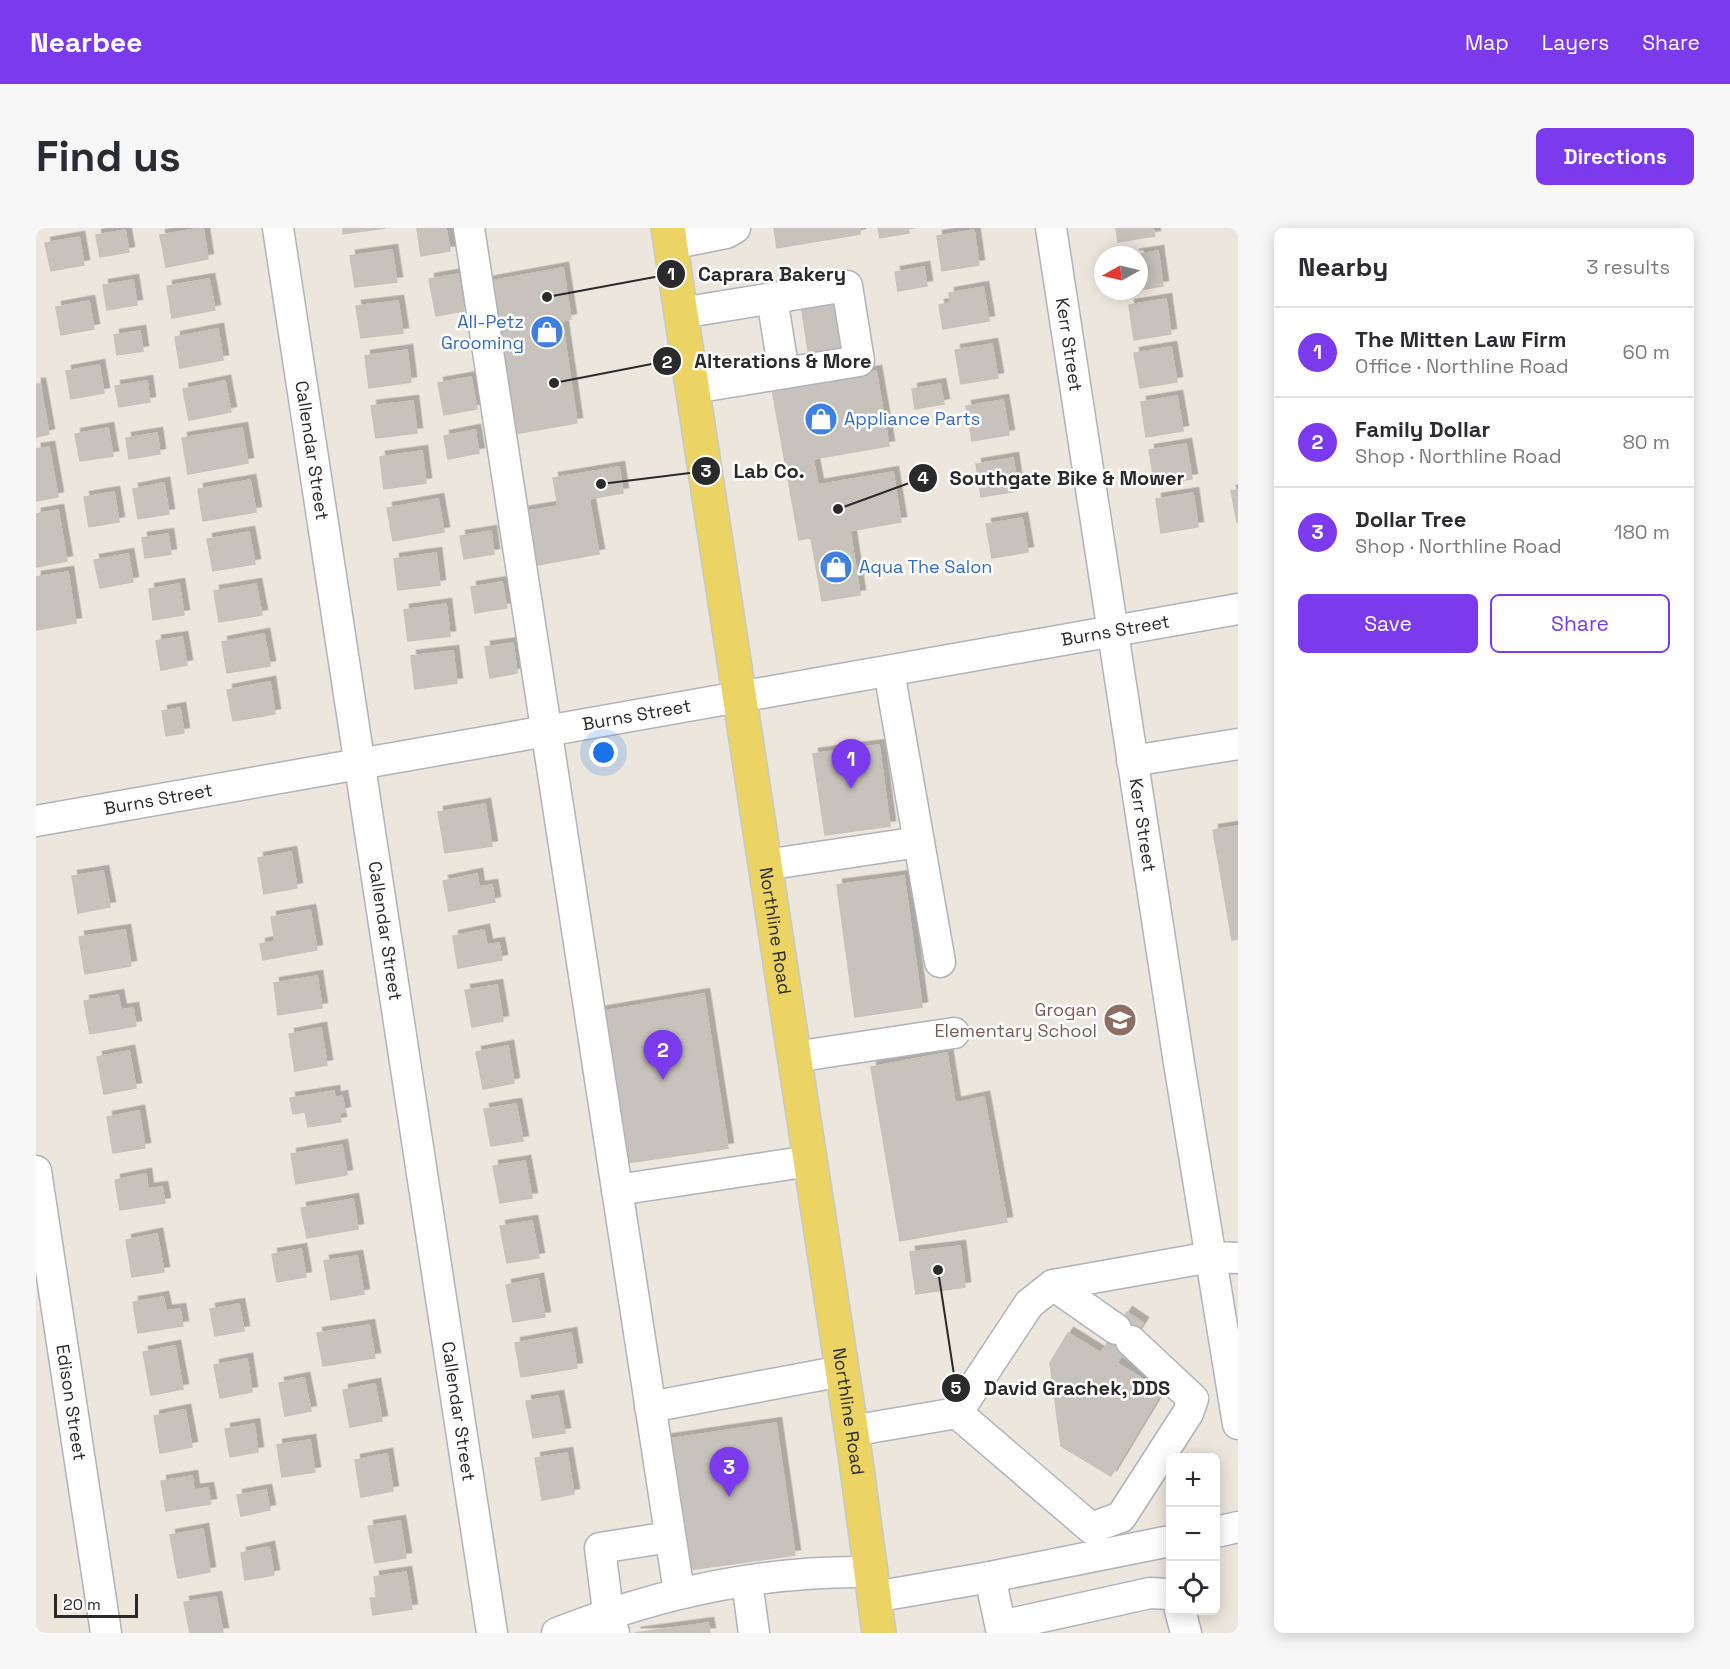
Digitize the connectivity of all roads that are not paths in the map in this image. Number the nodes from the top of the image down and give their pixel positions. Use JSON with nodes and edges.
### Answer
{"nodes":[{"id":1,"x":278,"y":228,"type":"edge"},
{"id":2,"x":469,"y":228,"type":"edge"},
{"id":3,"x":735,"y":228,"type":"edge"},
{"id":4,"x":1051,"y":228,"type":"edge"},
{"id":5,"x":669,"y":236,"type":"edge"},
{"id":6,"x":772,"y":298,"type":"junction"},
{"id":7,"x":681,"y":313,"type":"junction"},
{"id":8,"x":784,"y":373,"type":"junction"},
{"id":9,"x":693,"y":388,"type":"junction"},
{"id":10,"x":1238,"y":609,"type":"edge"},
{"id":11,"x":1112,"y":631,"type":"junction"},
{"id":12,"x":889,"y":671,"type":"junction"},
{"id":13,"x":740,"y":698,"type":"junction"},
{"id":14,"x":546,"y":732,"type":"junction"},
{"id":15,"x":1238,"y":744,"type":"edge"},
{"id":16,"x":1132,"y":761,"type":"junction"},
{"id":17,"x":359,"y":765,"type":"junction"},
{"id":18,"x":36,"y":821,"type":"edge"},
{"id":19,"x":919,"y":842,"type":"junction"},
{"id":20,"x":765,"y":865,"type":"junction"},
{"id":21,"x":940,"y":962,"type":"dead end"},
{"id":22,"x":954,"y":1033,"type":"dead end"},
{"id":23,"x":794,"y":1057,"type":"junction"},
{"id":24,"x":810,"y":1161,"type":"junction"},
{"id":25,"x":36,"y":1171,"type":"edge"},
{"id":26,"x":617,"y":1190,"type":"junction"},
{"id":27,"x":1224,"y":1258,"type":"edge"},
{"id":28,"x":1053,"y":1285,"type":"junction"},
{"id":29,"x":842,"y":1371,"type":"junction"},
{"id":30,"x":650,"y":1407,"type":"junction"},
{"id":31,"x":957,"y":1413,"type":"junction"},
{"id":32,"x":1238,"y":1424,"type":"edge"},
{"id":33,"x":851,"y":1431,"type":"junction"},
{"id":34,"x":1238,"y":1527,"type":"edge"},
{"id":35,"x":1220,"y":1531,"type":"edge"},
{"id":36,"x":670,"y":1537,"type":"junction"},
{"id":37,"x":1166,"y":1541,"type":"edge"},
{"id":38,"x":1094,"y":1542,"type":"junction"},
{"id":39,"x":990,"y":1577,"type":"junction"},
{"id":40,"x":747,"y":1582,"type":"junction"},
{"id":41,"x":872,"y":1585,"type":"junction"},
{"id":42,"x":679,"y":1592,"type":"junction"},
{"id":43,"x":1166,"y":1594,"type":"edge"},
{"id":44,"x":1181,"y":1615,"type":"edge"},
{"id":45,"x":611,"y":1623,"type":"edge"},
{"id":46,"x":1001,"y":1629,"type":"edge"},
{"id":47,"x":106,"y":1633,"type":"edge"},
{"id":48,"x":492,"y":1633,"type":"edge"},
{"id":49,"x":557,"y":1633,"type":"edge"},
{"id":50,"x":754,"y":1633,"type":"edge"},
{"id":51,"x":879,"y":1633,"type":"edge"},
{"id":52,"x":1186,"y":1633,"type":"edge"}],
"edges":[{"from":1,"to":17,"type":"street","name":"Callendar Street"},
{"from":2,"to":14,"type":"street"},
{"from":3,"to":5,"type":"street"},
{"from":4,"to":11,"type":"street","name":"Kerr Street"},
{"from":5,"to":7,"type":"main road","name":"Northline Road"},
{"from":6,"to":7,"type":"street"},
{"from":6,"to":8,"type":"street"},
{"from":6,"to":8,"type":"street"},
{"from":7,"to":9,"type":"main road","name":"Northline Road"},
{"from":8,"to":9,"type":"street"},
{"from":9,"to":13,"type":"main road","name":"Northline Road"},
{"from":10,"to":11,"type":"street","name":"Burns Street"},
{"from":11,"to":12,"type":"street","name":"Burns Street"},
{"from":11,"to":16,"type":"street","name":"Kerr Street"},
{"from":12,"to":13,"type":"street","name":"Burns Street"},
{"from":12,"to":19,"type":"street"},
{"from":13,"to":14,"type":"street","name":"Burns Street"},
{"from":13,"to":20,"type":"main road","name":"Northline Road"},
{"from":14,"to":17,"type":"street","name":"Burns Street"},
{"from":14,"to":26,"type":"street"},
{"from":15,"to":16,"type":"street"},
{"from":16,"to":27,"type":"street","name":"Kerr Street"},
{"from":17,"to":18,"type":"street","name":"Burns Street"},
{"from":17,"to":48,"type":"street","name":"Callendar Street"},
{"from":19,"to":20,"type":"street"},
{"from":19,"to":21,"type":"street"},
{"from":20,"to":23,"type":"main road","name":"Northline Road"},
{"from":22,"to":23,"type":"street"},
{"from":23,"to":24,"type":"main road","name":"Northline Road"},
{"from":24,"to":26,"type":"street"},
{"from":24,"to":29,"type":"main road","name":"Northline Road"},
{"from":25,"to":47,"type":"street","name":"Edison Street"},
{"from":26,"to":30,"type":"street"},
{"from":27,"to":28,"type":"street"},
{"from":27,"to":32,"type":"street","name":"Kerr Street"},
{"from":28,"to":31,"type":"street"},
{"from":28,"to":38,"type":"street"},
{"from":29,"to":30,"type":"street"},
{"from":29,"to":33,"type":"main road","name":"Northline Road"},
{"from":30,"to":36,"type":"street"},
{"from":31,"to":33,"type":"street"},
{"from":31,"to":38,"type":"street"},
{"from":33,"to":41,"type":"main road","name":"Northline Road"},
{"from":34,"to":35,"type":"street"},
{"from":36,"to":42,"type":"street"},
{"from":36,"to":45,"type":"street"},
{"from":37,"to":38,"type":"street"},
{"from":38,"to":39,"type":"street"},
{"from":39,"to":41,"type":"street"},
{"from":39,"to":46,"type":"street"},
{"from":40,"to":41,"type":"street"},
{"from":40,"to":42,"type":"street"},
{"from":40,"to":50,"type":"street"},
{"from":41,"to":51,"type":"main road","name":"Northline Road"},
{"from":42,"to":45,"type":"street"},
{"from":43,"to":46,"type":"street"},
{"from":44,"to":52,"type":"street"},
{"from":45,"to":49,"type":"street"}]}
